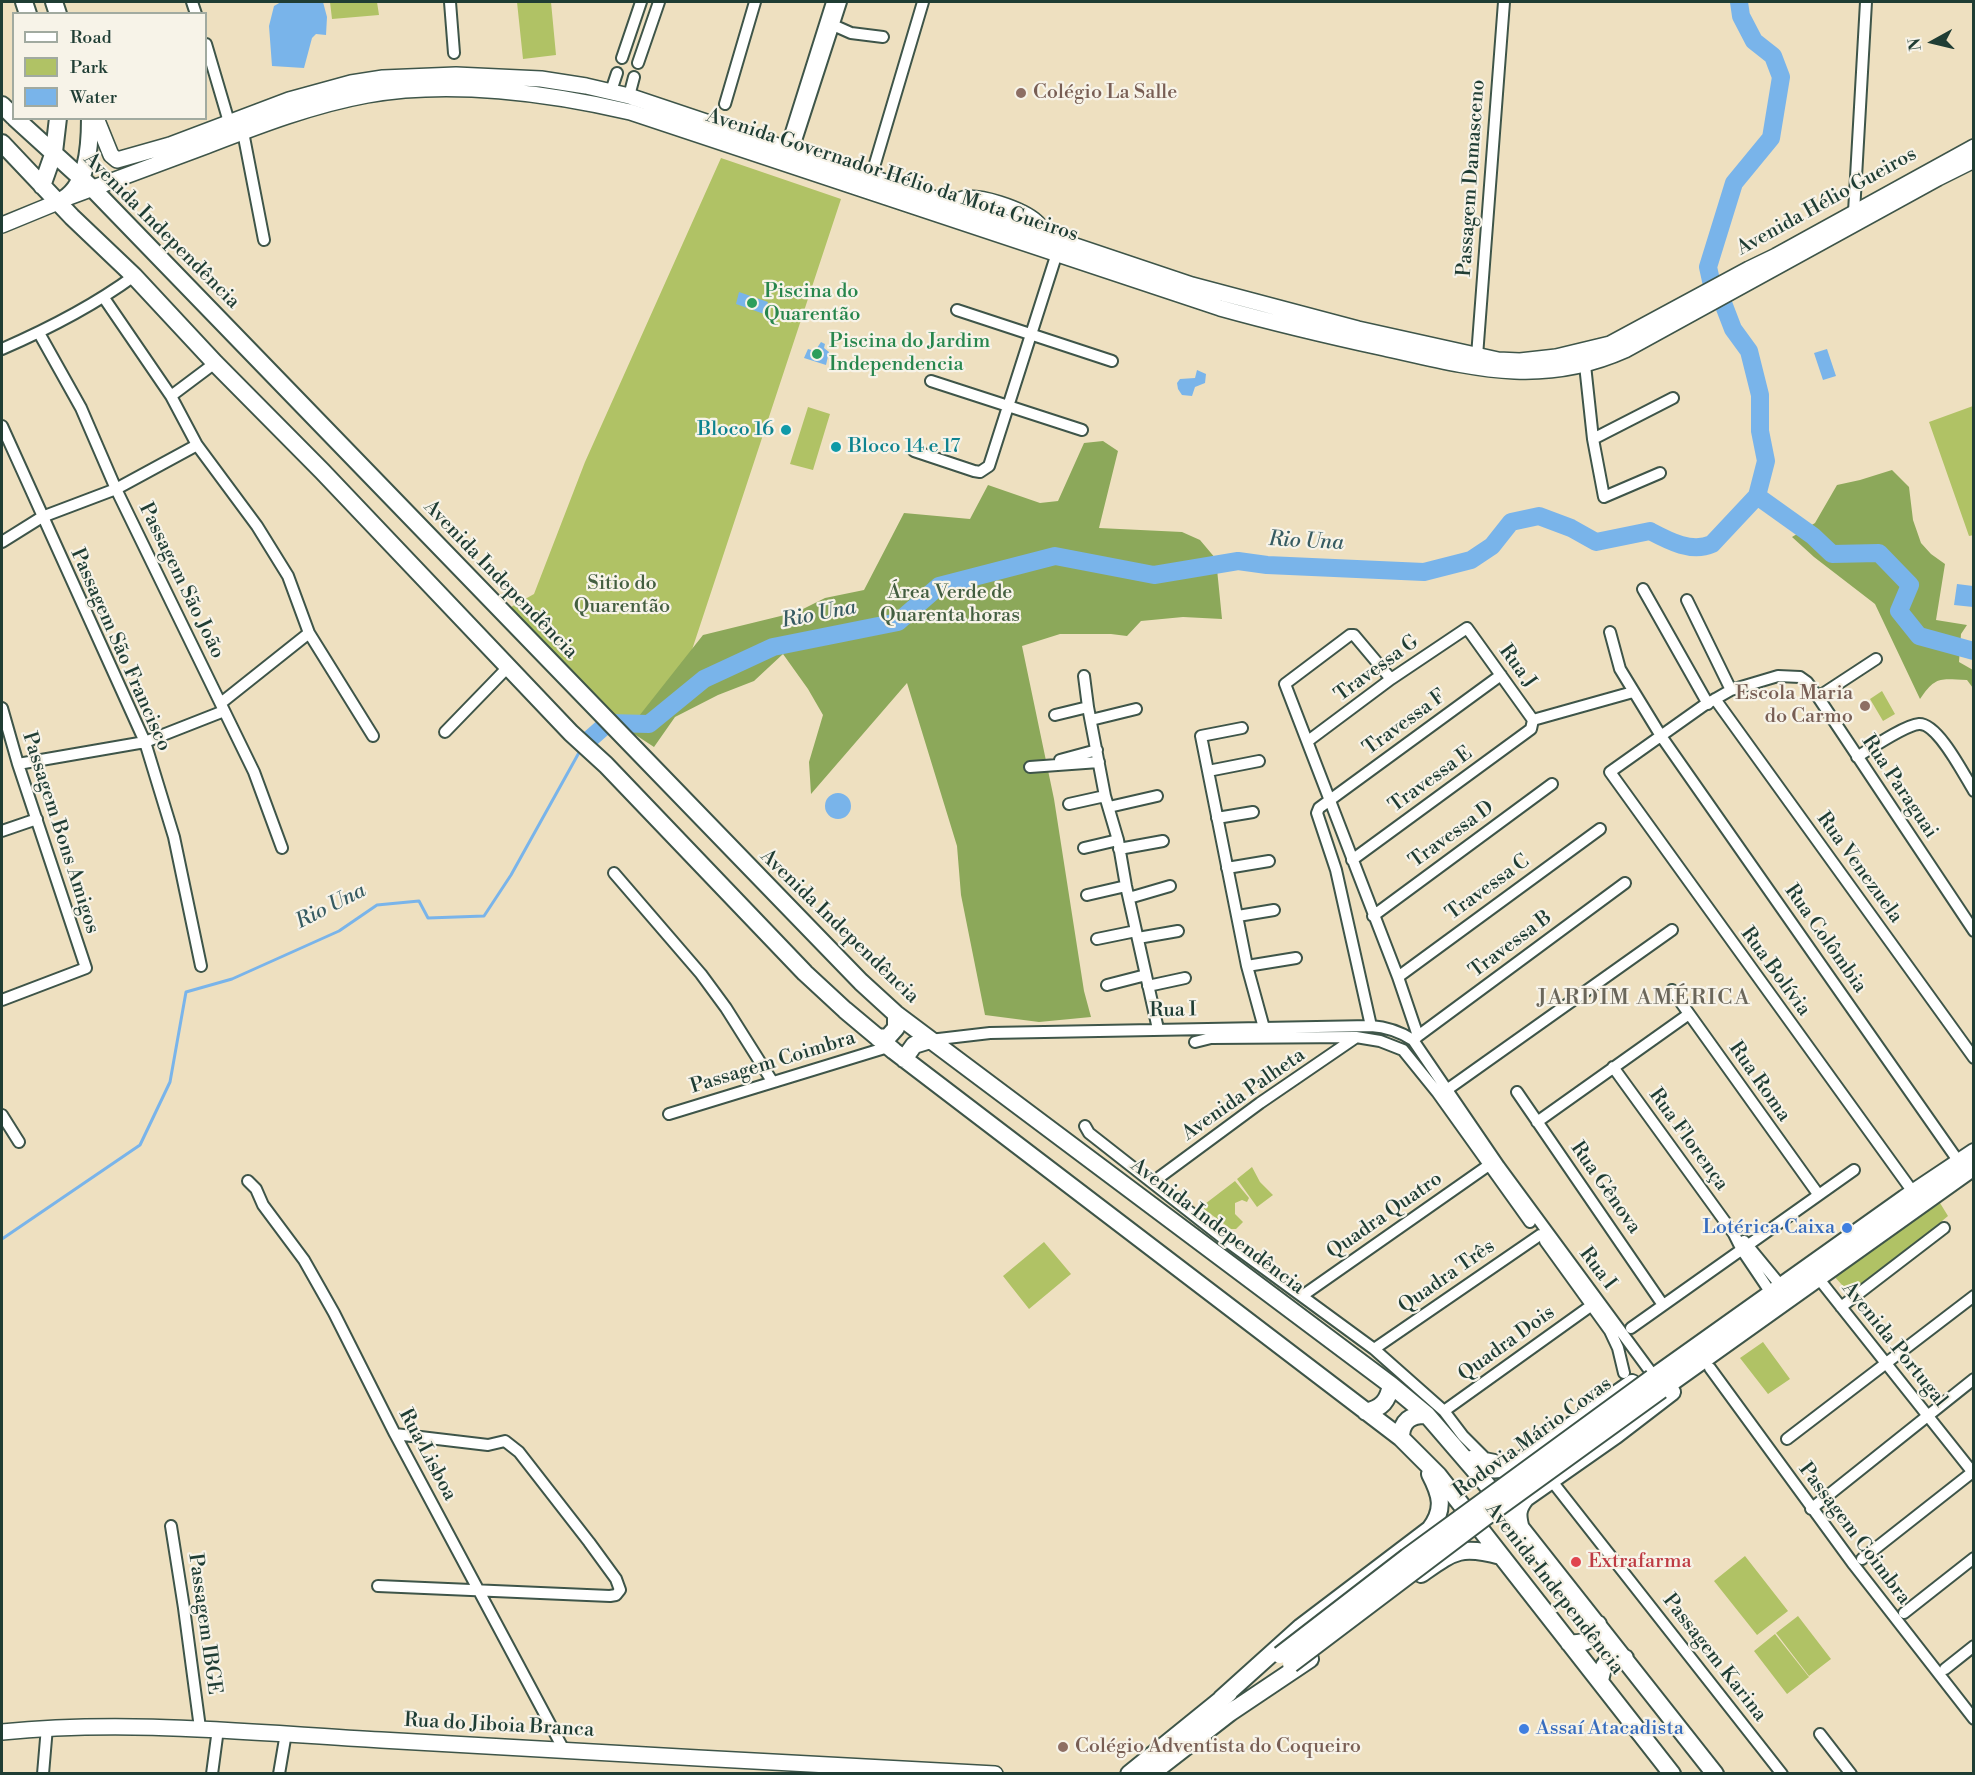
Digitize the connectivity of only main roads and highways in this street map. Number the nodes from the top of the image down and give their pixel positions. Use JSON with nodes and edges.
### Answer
{"nodes":[{"id":1,"x":16,"y":120,"type":"edge"},
{"id":2,"x":58,"y":120,"type":"edge"},
{"id":3,"x":90,"y":120,"type":"edge"},
{"id":4,"x":97,"y":120,"type":"edge"},
{"id":5,"x":2,"y":143,"type":"edge"},
{"id":6,"x":1974,"y":147,"type":"edge"},
{"id":7,"x":54,"y":152,"type":"junction"},
{"id":8,"x":1974,"y":160,"type":"edge"},
{"id":9,"x":1974,"y":172,"type":"edge"},
{"id":10,"x":1938,"y":178,"type":"junction"},
{"id":11,"x":87,"y":183,"type":"junction"},
{"id":12,"x":42,"y":186,"type":"junction"},
{"id":13,"x":64,"y":199,"type":"junction"},
{"id":14,"x":955,"y":212,"type":"junction"},
{"id":15,"x":14,"y":219,"type":"edge"},
{"id":16,"x":1726,"y":287,"type":"junction"},
{"id":17,"x":1704,"y":299,"type":"junction"},
{"id":18,"x":896,"y":1014,"type":"junction"},
{"id":19,"x":930,"y":1040,"type":"junction"},
{"id":20,"x":883,"y":1043,"type":"junction"},
{"id":21,"x":904,"y":1059,"type":"junction"},
{"id":22,"x":1974,"y":1152,"type":"edge"},
{"id":23,"x":1966,"y":1165,"type":"edge"},
{"id":24,"x":1814,"y":1273,"type":"junction"},
{"id":25,"x":1702,"y":1359,"type":"junction"},
{"id":26,"x":1654,"y":1380,"type":"junction"},
{"id":27,"x":1391,"y":1385,"type":"junction"},
{"id":28,"x":1366,"y":1412,"type":"junction"},
{"id":29,"x":1427,"y":1415,"type":"junction"},
{"id":30,"x":1446,"y":1436,"type":"junction"},
{"id":31,"x":1401,"y":1438,"type":"junction"},
{"id":32,"x":1419,"y":1455,"type":"junction"},
{"id":33,"x":1522,"y":1529,"type":"junction"},
{"id":34,"x":1501,"y":1556,"type":"junction"},
{"id":35,"x":1598,"y":1624,"type":"junction"},
{"id":36,"x":1569,"y":1642,"type":"junction"},
{"id":37,"x":1625,"y":1658,"type":"junction"},
{"id":38,"x":1600,"y":1682,"type":"junction"},
{"id":39,"x":1225,"y":1707,"type":"junction"},
{"id":40,"x":2,"y":1732,"type":"edge"},
{"id":41,"x":995,"y":1773,"type":"edge"},
{"id":42,"x":1129,"y":1773,"type":"edge"},
{"id":43,"x":1151,"y":1773,"type":"edge"},
{"id":44,"x":1671,"y":1773,"type":"edge"},
{"id":45,"x":1715,"y":1773,"type":"edge"}],
"edges":[{"from":1,"to":7,"type":"main road","name":"Avenida Independência"},
{"from":2,"to":7,"type":"main road"},
{"from":3,"to":11,"type":"main road"},
{"from":4,"to":14,"type":"main road"},
{"from":5,"to":12,"type":"main road","name":"Avenida Independência"},
{"from":6,"to":16,"type":"main road","name":"Avenida Hélio Gueiros"},
{"from":7,"to":11,"type":"main road","name":"Avenida Independência"},
{"from":7,"to":12,"type":"main road"},
{"from":8,"to":10,"type":"main road","name":"Avenida Hélio Gueiros"},
{"from":9,"to":10,"type":"main road"},
{"from":10,"to":16,"type":"main road","name":"Avenida Hélio Gueiros"},
{"from":11,"to":13,"type":"main road"},
{"from":11,"to":14,"type":"main road","name":"Avenida Governador Hélio da Mota Gueiros"},
{"from":11,"to":18,"type":"main road","name":"Avenida Independência"},
{"from":12,"to":13,"type":"main road","name":"Avenida Independência"},
{"from":12,"to":15,"type":"main road"},
{"from":13,"to":15,"type":"main road"},
{"from":13,"to":20,"type":"main road","name":"Avenida Independência"},
{"from":14,"to":17,"type":"main road","name":"Avenida Governador Hélio da Mota Gueiros"},
{"from":14,"to":17,"type":"main road","name":"Avenida Governador Hélio da Mota Gueiros"},
{"from":16,"to":17,"type":"main road","name":"Avenida Hélio Gueiros"},
{"from":18,"to":19,"type":"main road","name":"Avenida Independência"},
{"from":18,"to":20,"type":"main road"},
{"from":19,"to":21,"type":"main road"},
{"from":19,"to":27,"type":"main road","name":"Avenida Independência"},
{"from":20,"to":21,"type":"main road","name":"Avenida Independência"},
{"from":21,"to":28,"type":"main road","name":"Avenida Independência"},
{"from":22,"to":23,"type":"main road","name":"Rodovia Mário Covas"},
{"from":23,"to":24,"type":"main road","name":"Rodovia Mário Covas"},
{"from":23,"to":24,"type":"main road","name":"Rodovia Mário Covas"},
{"from":24,"to":25,"type":"main road","name":"Rodovia Mário Covas"},
{"from":24,"to":25,"type":"main road","name":"Rodovia Mário Covas"},
{"from":25,"to":26,"type":"main road","name":"Rodovia Mário Covas"},
{"from":25,"to":33,"type":"main road"},
{"from":26,"to":30,"type":"main road"},
{"from":26,"to":39,"type":"main road","name":"Rodovia Mário Covas","bridge":true},
{"from":27,"to":28,"type":"main road"},
{"from":27,"to":29,"type":"main road","name":"Avenida Independência"},
{"from":28,"to":31,"type":"main road","name":"Avenida Independência"},
{"from":29,"to":30,"type":"main road","name":"Avenida Independência"},
{"from":29,"to":31,"type":"main road"},
{"from":30,"to":33,"type":"main road","name":"Avenida Independência"},
{"from":31,"to":32,"type":"main road","name":"Avenida Independência"},
{"from":32,"to":34,"type":"main road","name":"Avenida Independência"},
{"from":32,"to":39,"type":"main road"},
{"from":33,"to":35,"type":"main road","name":"Avenida Independência"},
{"from":34,"to":36,"type":"main road","name":"Avenida Independência"},
{"from":34,"to":39,"type":"main road"},
{"from":35,"to":36,"type":"main road"},
{"from":35,"to":37,"type":"main road","name":"Avenida Independência"},
{"from":36,"to":38,"type":"main road","name":"Avenida Independência"},
{"from":37,"to":38,"type":"main road"},
{"from":37,"to":45,"type":"main road","name":"Avenida Independência"},
{"from":38,"to":44,"type":"main road","name":"Avenida Independência"},
{"from":39,"to":42,"type":"main road","name":"Rodovia Mário Covas"},
{"from":39,"to":43,"type":"main road","name":"Rodovia Mário Covas"},
{"from":40,"to":41,"type":"main road","name":"Rua do Jiboia Branca"}]}
